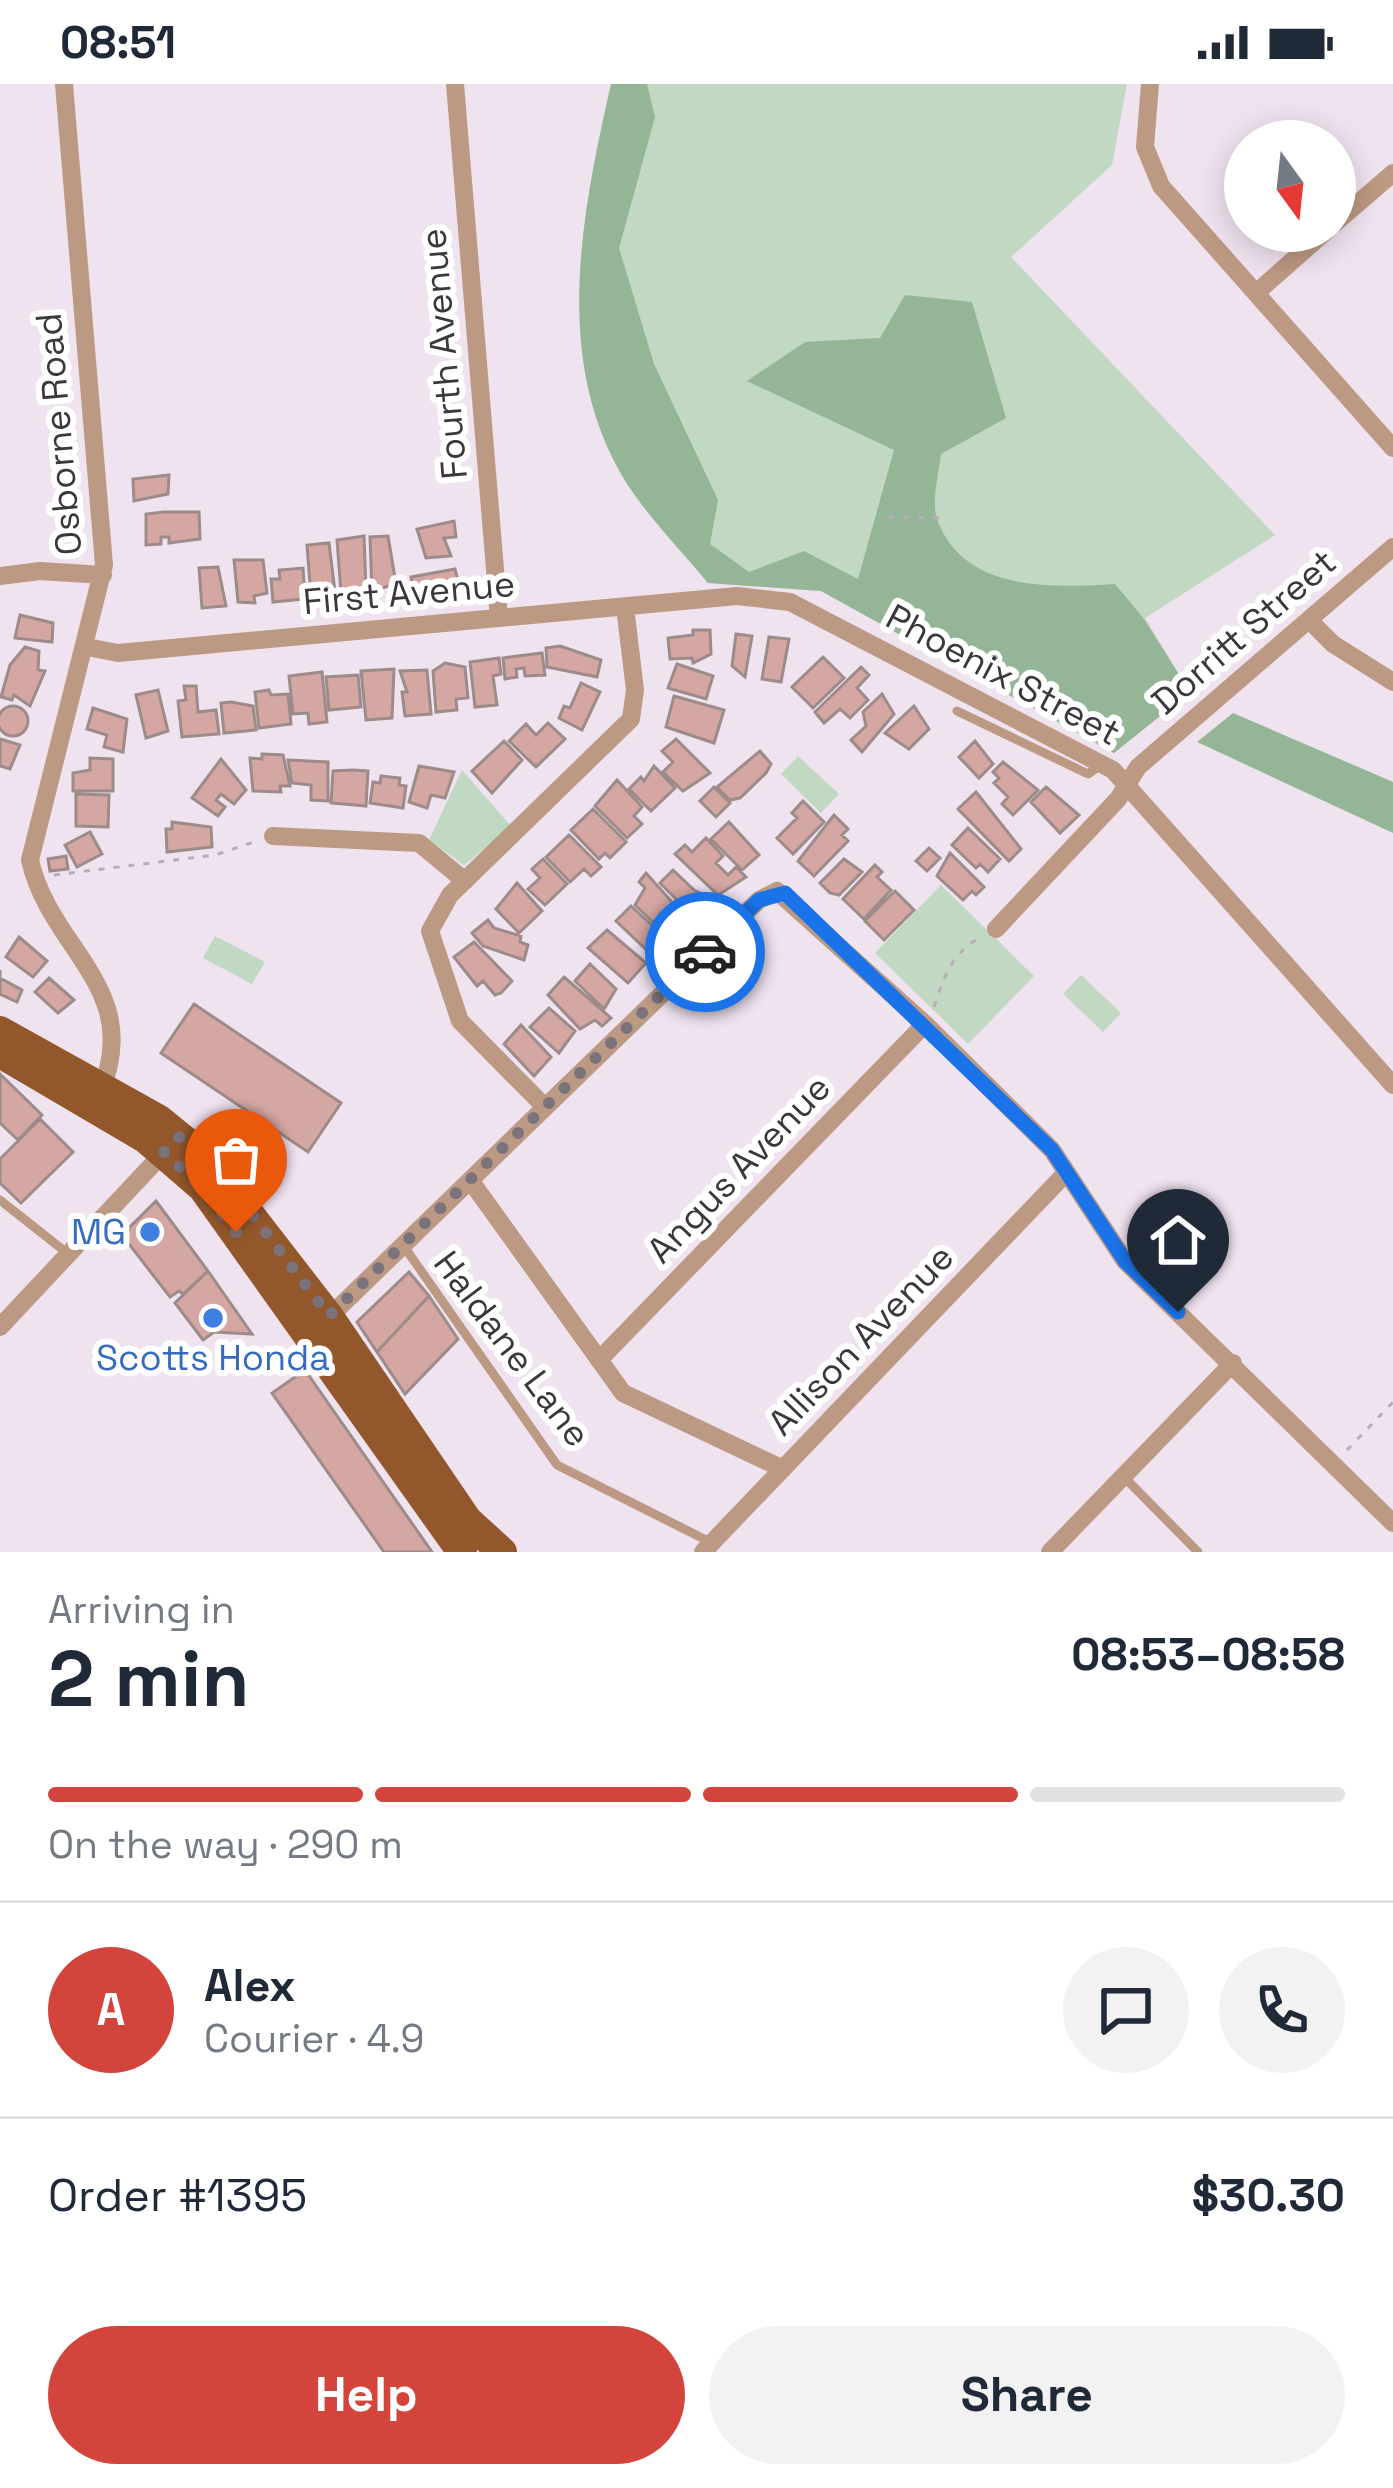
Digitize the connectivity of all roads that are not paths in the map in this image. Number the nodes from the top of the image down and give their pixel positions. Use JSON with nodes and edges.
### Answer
{"nodes":[{"id":1,"x":64,"y":84,"type":"edge"},
{"id":2,"x":455,"y":84,"type":"edge"},
{"id":3,"x":1150,"y":84,"type":"edge"},
{"id":4,"x":1393,"y":173,"type":"edge"},
{"id":5,"x":1356,"y":206,"type":"edge"},
{"id":6,"x":1302,"y":252,"type":"edge"},
{"id":7,"x":1256,"y":292,"type":"junction"},
{"id":8,"x":1393,"y":448,"type":"edge"},
{"id":9,"x":1393,"y":547,"type":"edge"},
{"id":10,"x":103,"y":575,"type":"junction"},
{"id":11,"x":0,"y":576,"type":"edge"},
{"id":12,"x":737,"y":596,"type":"joint"},
{"id":13,"x":625,"y":607,"type":"junction"},
{"id":14,"x":499,"y":618,"type":"junction"},
{"id":15,"x":1309,"y":620,"type":"junction"},
{"id":16,"x":87,"y":647,"type":"junction"},
{"id":17,"x":1393,"y":682,"type":"edge"},
{"id":18,"x":957,"y":710,"type":"dead end"},
{"id":19,"x":1102,"y":764,"type":"junction"},
{"id":20,"x":1126,"y":784,"type":"junction"},
{"id":21,"x":273,"y":836,"type":"dead end"},
{"id":22,"x":465,"y":881,"type":"junction"},
{"id":23,"x":996,"y":929,"type":"road end"},
{"id":24,"x":925,"y":1024,"type":"junction"},
{"id":25,"x":0,"y":1031,"type":"edge"},
{"id":26,"x":0,"y":1054,"type":"edge"},
{"id":27,"x":1393,"y":1085,"type":"edge"},
{"id":28,"x":99,"y":1096,"type":"junction"},
{"id":29,"x":545,"y":1107,"type":"junction"},
{"id":30,"x":172,"y":1144,"type":"junction"},
{"id":31,"x":1066,"y":1173,"type":"junction"},
{"id":32,"x":470,"y":1180,"type":"junction"},
{"id":33,"x":0,"y":1200,"type":"edge"},
{"id":34,"x":403,"y":1245,"type":"junction"},
{"id":35,"x":67,"y":1253,"type":"junction"},
{"id":36,"x":329,"y":1316,"type":"junction"},
{"id":37,"x":0,"y":1327,"type":"edge"},
{"id":38,"x":599,"y":1360,"type":"junction"},
{"id":39,"x":1232,"y":1363,"type":"junction"},
{"id":40,"x":783,"y":1469,"type":"junction"},
{"id":41,"x":1123,"y":1476,"type":"junction"},
{"id":42,"x":1393,"y":1522,"type":"edge"},
{"id":43,"x":708,"y":1547,"type":"edge"},
{"id":44,"x":462,"y":1552,"type":"edge"},
{"id":45,"x":502,"y":1552,"type":"edge"},
{"id":46,"x":1050,"y":1552,"type":"edge"},
{"id":47,"x":1198,"y":1552,"type":"edge"}],
"edges":[{"from":1,"to":10,"type":"street","name":"Osborne Road"},
{"from":2,"to":14,"type":"street","name":"Fourth Avenue"},
{"from":3,"to":7,"type":"street"},
{"from":4,"to":5,"type":"street"},
{"from":6,"to":7,"type":"street"},
{"from":7,"to":8,"type":"street"},
{"from":9,"to":15,"type":"street","name":"Dorritt Street"},
{"from":10,"to":11,"type":"street"},
{"from":10,"to":16,"type":"street","name":"Osborne Road"},
{"from":12,"to":13,"type":"street","name":"First Avenue"},
{"from":12,"to":19,"type":"street","name":"Phoenix Street"},
{"from":13,"to":14,"type":"street","name":"First Avenue"},
{"from":13,"to":22,"type":"street"},
{"from":14,"to":16,"type":"street","name":"First Avenue"},
{"from":15,"to":17,"type":"street"},
{"from":15,"to":20,"type":"street","name":"Dorritt Street"},
{"from":16,"to":28,"type":"street","name":"Osborne Road"},
{"from":18,"to":19,"type":"lane"},
{"from":19,"to":20,"type":"street","name":"Phoenix Street"},
{"from":20,"to":23,"type":"street","name":"Dorritt Street"},
{"from":20,"to":27,"type":"street","name":"Phoenix Street"},
{"from":21,"to":22,"type":"street"},
{"from":22,"to":29,"type":"street"},
{"from":24,"to":29,"type":"street"},
{"from":24,"to":31,"type":"street"},
{"from":24,"to":38,"type":"street","name":"Angus Avenue"},
{"from":25,"to":28,"type":"main road"},
{"from":26,"to":28,"type":"main road"},
{"from":28,"to":30,"type":"main road"},
{"from":29,"to":32,"type":"street"},
{"from":30,"to":35,"type":"street"},
{"from":30,"to":36,"type":"main road"},
{"from":30,"to":44,"type":"main road"},
{"from":31,"to":39,"type":"street"},
{"from":31,"to":40,"type":"street","name":"Allison Avenue"},
{"from":32,"to":34,"type":"street"},
{"from":32,"to":38,"type":"street"},
{"from":33,"to":35,"type":"lane"},
{"from":34,"to":36,"type":"street"},
{"from":34,"to":43,"type":"lane","name":"Haldane Lane"},
{"from":35,"to":37,"type":"street"},
{"from":36,"to":45,"type":"main road"},
{"from":38,"to":40,"type":"street"},
{"from":39,"to":41,"type":"street"},
{"from":39,"to":42,"type":"street"},
{"from":40,"to":43,"type":"street","name":"Allison Avenue"},
{"from":41,"to":46,"type":"street"},
{"from":41,"to":47,"type":"lane"}]}
